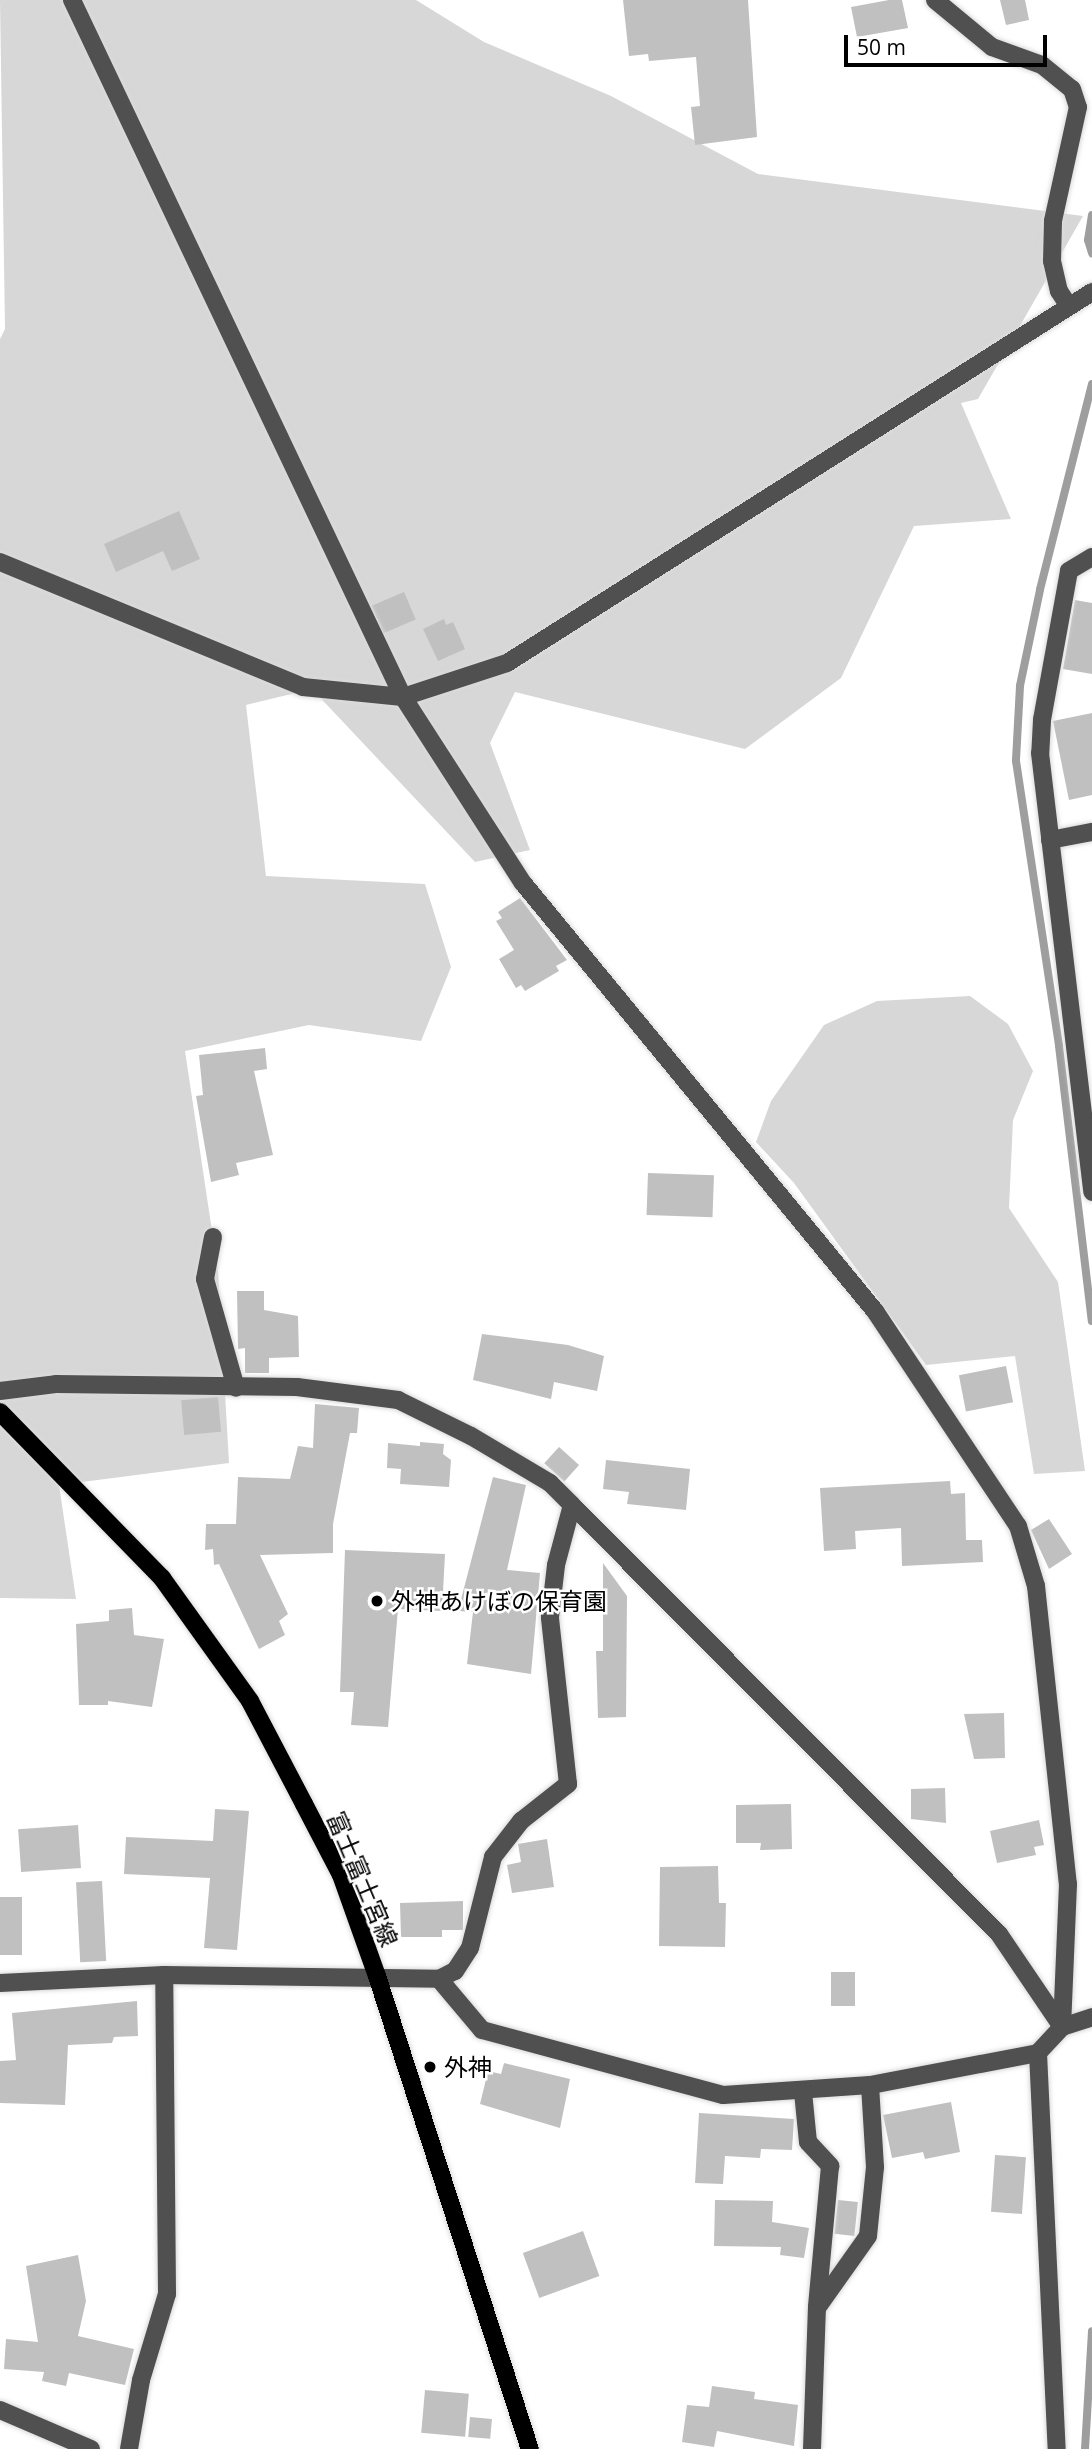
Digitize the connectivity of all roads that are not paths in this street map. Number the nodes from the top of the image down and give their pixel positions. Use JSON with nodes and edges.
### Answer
{"nodes":[{"id":1,"x":72,"y":0,"type":"edge"},
{"id":2,"x":935,"y":0,"type":"edge"},
{"id":3,"x":1092,"y":292,"type":"edge"},
{"id":4,"x":1068,"y":305,"type":"junction"},
{"id":5,"x":1092,"y":557,"type":"edge"},
{"id":6,"x":0,"y":562,"type":"edge"},
{"id":7,"x":403,"y":697,"type":"junction"},
{"id":8,"x":1092,"y":832,"type":"edge"},
{"id":9,"x":1051,"y":840,"type":"junction"},
{"id":10,"x":1087,"y":1109,"type":"edge"},
{"id":11,"x":1092,"y":1192,"type":"edge"},
{"id":12,"x":213,"y":1237,"type":"dead end"},
{"id":13,"x":236,"y":1388,"type":"junction"},
{"id":14,"x":0,"y":1391,"type":"edge"},
{"id":15,"x":0,"y":1412,"type":"edge"},
{"id":16,"x":572,"y":1505,"type":"junction"},
{"id":17,"x":164,"y":1975,"type":"junction"},
{"id":18,"x":377,"y":1976,"type":"junction"},
{"id":19,"x":439,"y":1979,"type":"junction"},
{"id":20,"x":0,"y":1983,"type":"edge"},
{"id":21,"x":1092,"y":2017,"type":"edge"},
{"id":22,"x":1062,"y":2027,"type":"junction"},
{"id":23,"x":1038,"y":2053,"type":"junction"},
{"id":24,"x":870,"y":2085,"type":"junction"},
{"id":25,"x":803,"y":2092,"type":"junction"},
{"id":26,"x":817,"y":2308,"type":"junction"},
{"id":27,"x":0,"y":2410,"type":"edge"},
{"id":28,"x":91,"y":2449,"type":"edge"},
{"id":29,"x":129,"y":2449,"type":"edge"},
{"id":30,"x":530,"y":2449,"type":"edge"},
{"id":31,"x":811,"y":2449,"type":"edge"},
{"id":32,"x":1057,"y":2449,"type":"edge"}],
"edges":[{"from":1,"to":7,"type":"street"},
{"from":2,"to":4,"type":"street"},
{"from":3,"to":4,"type":"street"},
{"from":4,"to":7,"type":"street"},
{"from":5,"to":9,"type":"street"},
{"from":6,"to":7,"type":"street"},
{"from":7,"to":22,"type":"street"},
{"from":8,"to":9,"type":"street"},
{"from":9,"to":10,"type":"street"},
{"from":10,"to":11,"type":"street"},
{"from":12,"to":13,"type":"street"},
{"from":13,"to":14,"type":"street"},
{"from":13,"to":16,"type":"street"},
{"from":15,"to":18,"type":"main road","name":"富士富士宮線"},
{"from":16,"to":19,"type":"street"},
{"from":16,"to":22,"type":"street"},
{"from":17,"to":18,"type":"street"},
{"from":17,"to":20,"type":"street"},
{"from":17,"to":29,"type":"street"},
{"from":18,"to":19,"type":"street"},
{"from":18,"to":30,"type":"main road","name":"富士富士宮線"},
{"from":19,"to":25,"type":"street"},
{"from":21,"to":22,"type":"street"},
{"from":22,"to":23,"type":"street"},
{"from":23,"to":24,"type":"street"},
{"from":23,"to":32,"type":"street"},
{"from":24,"to":25,"type":"street"},
{"from":24,"to":26,"type":"street"},
{"from":25,"to":26,"type":"street"},
{"from":26,"to":31,"type":"street"},
{"from":27,"to":28,"type":"street"}]}
